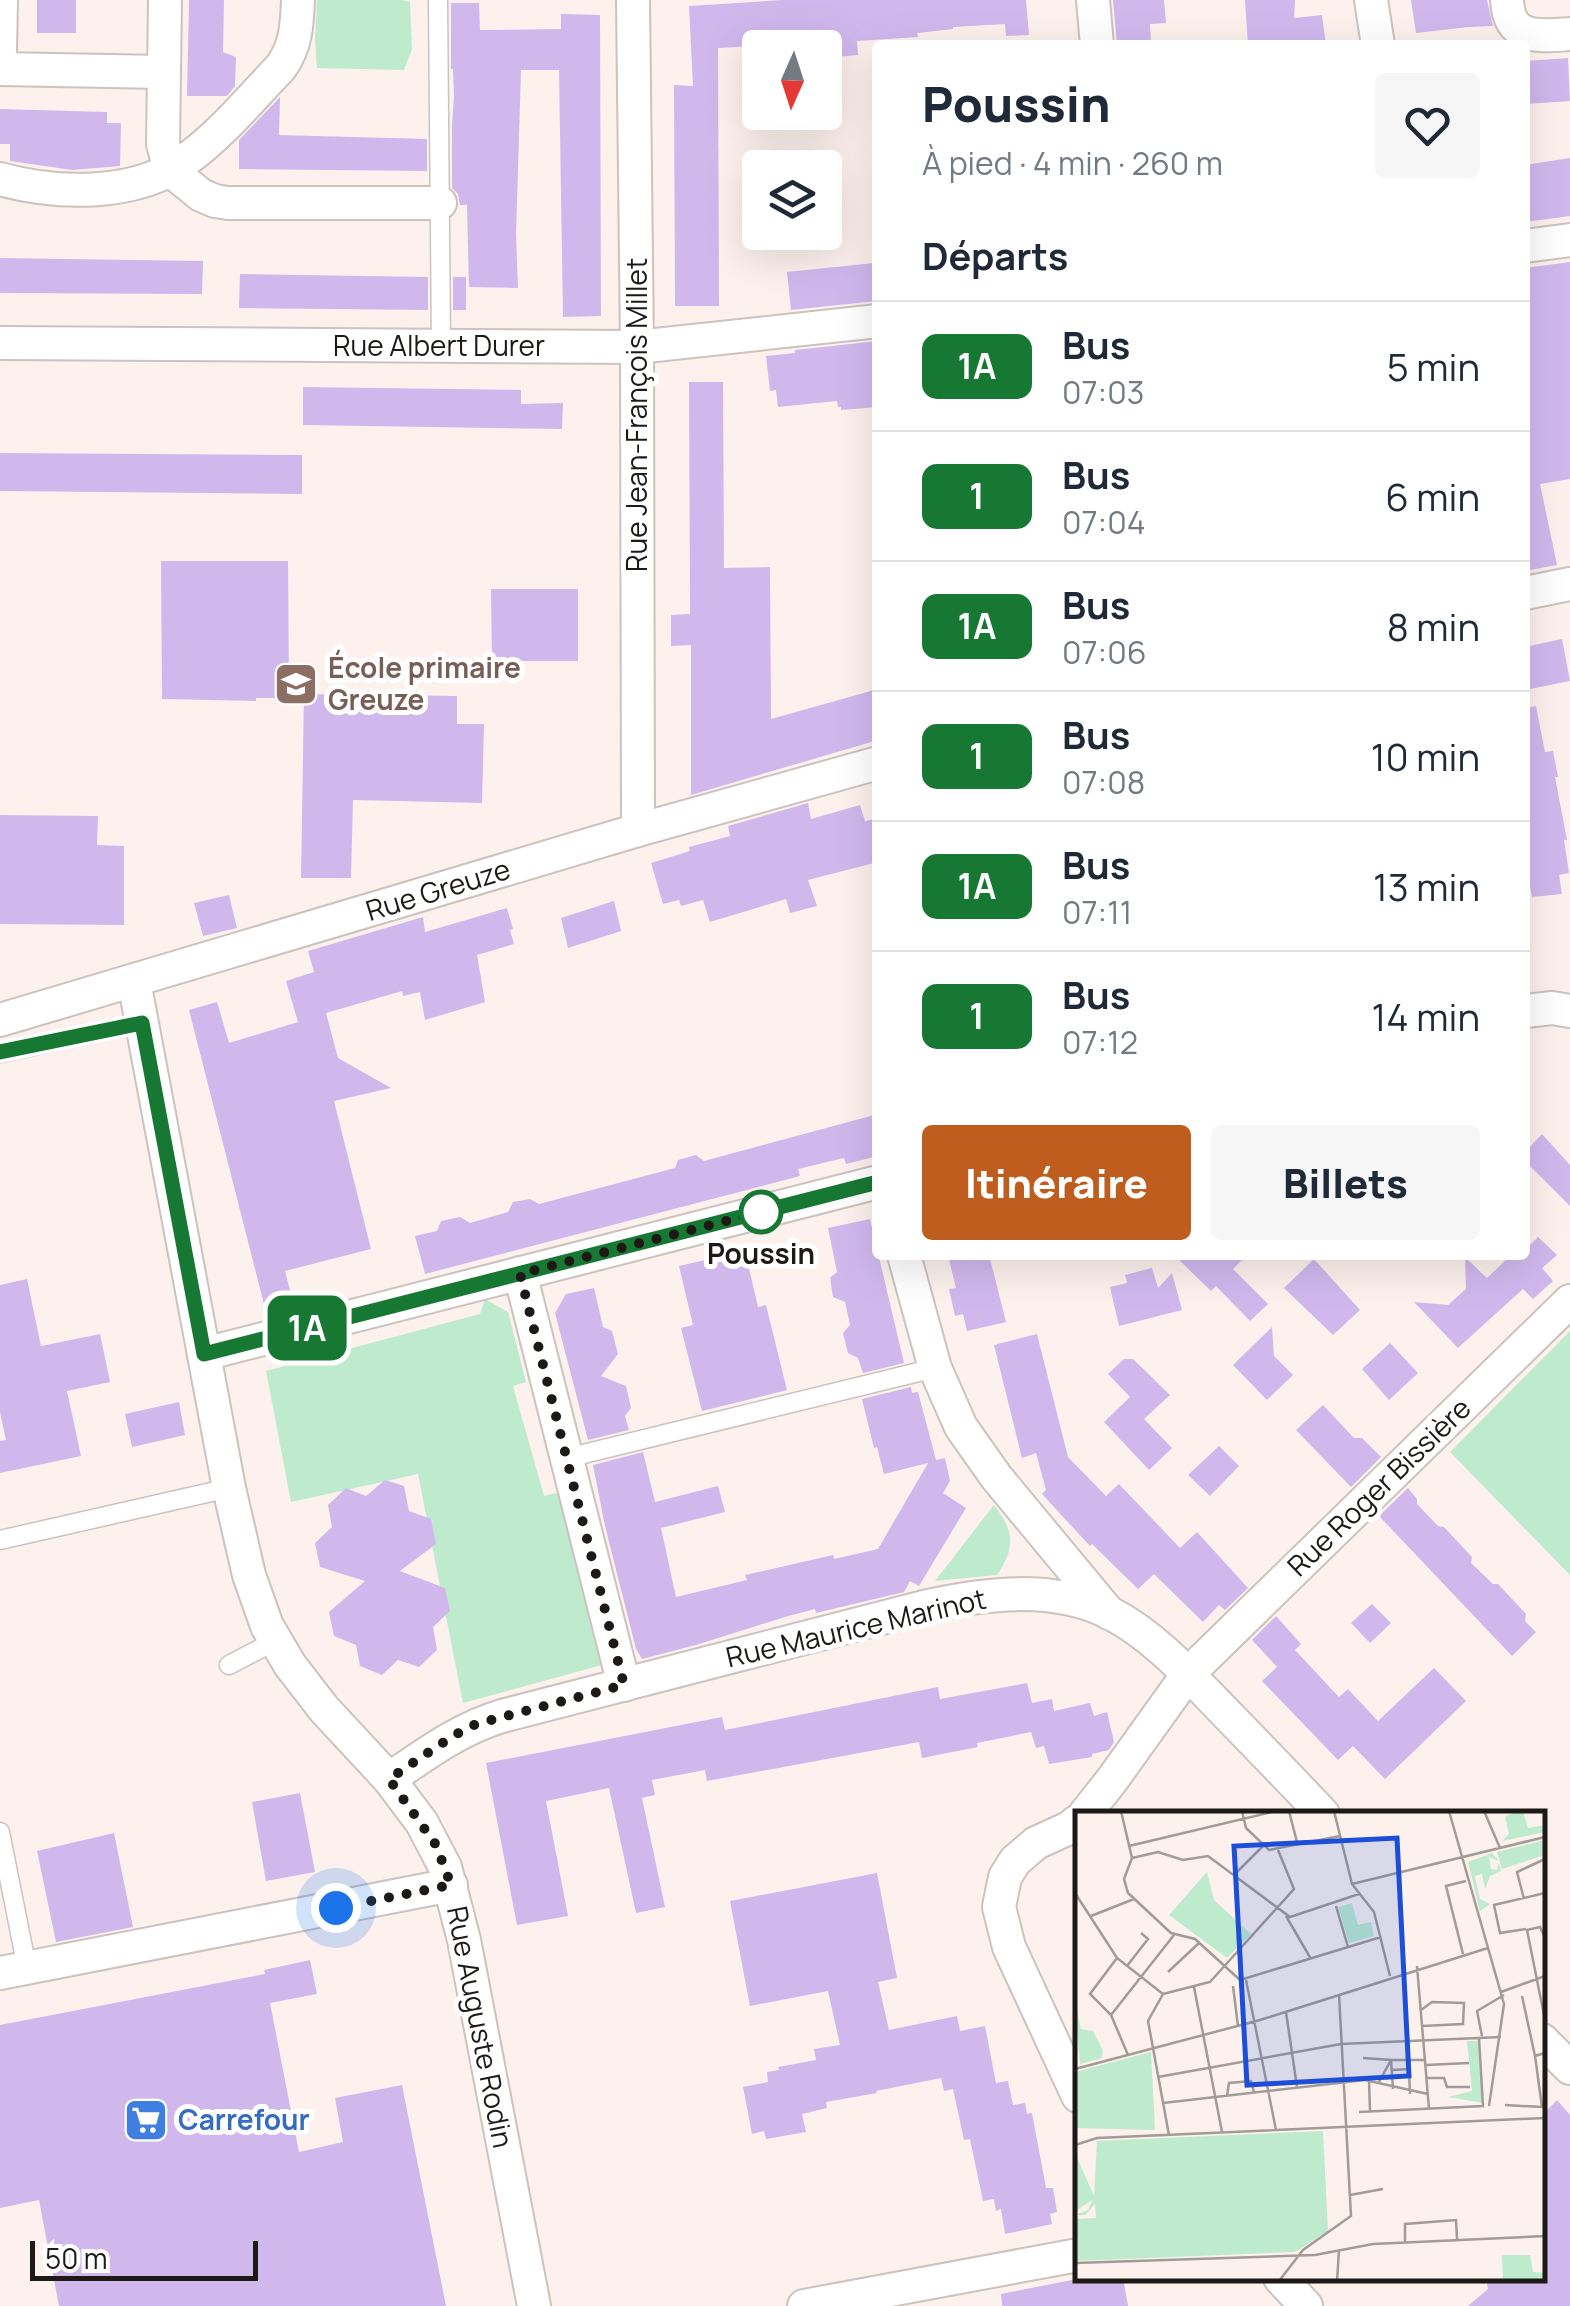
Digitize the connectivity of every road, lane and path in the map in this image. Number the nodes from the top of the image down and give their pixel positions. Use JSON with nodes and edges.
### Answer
{"nodes":[{"id":1,"x":1,"y":0,"type":"edge"},
{"id":2,"x":165,"y":0,"type":"edge"},
{"id":3,"x":298,"y":0,"type":"edge"},
{"id":4,"x":438,"y":0,"type":"edge"},
{"id":5,"x":633,"y":0,"type":"edge"},
{"id":6,"x":1093,"y":0,"type":"edge"},
{"id":7,"x":1372,"y":0,"type":"edge"},
{"id":8,"x":1506,"y":0,"type":"edge"},
{"id":9,"x":1570,"y":34,"type":"edge"},
{"id":10,"x":1097,"y":40,"type":"edge"},
{"id":11,"x":1377,"y":40,"type":"edge"},
{"id":12,"x":0,"y":51,"type":"edge"},
{"id":13,"x":0,"y":69,"type":"edge"},
{"id":14,"x":164,"y":72,"type":"junction"},
{"id":15,"x":170,"y":170,"type":"junction"},
{"id":16,"x":0,"y":178,"type":"edge"},
{"id":17,"x":440,"y":203,"type":"junction"},
{"id":18,"x":1570,"y":240,"type":"edge"},
{"id":19,"x":1530,"y":245,"type":"edge"},
{"id":20,"x":872,"y":322,"type":"edge"},
{"id":21,"x":0,"y":343,"type":"edge"},
{"id":22,"x":441,"y":346,"type":"junction"},
{"id":23,"x":637,"y":348,"type":"junction"},
{"id":24,"x":1570,"y":584,"type":"edge"},
{"id":25,"x":1530,"y":592,"type":"edge"},
{"id":26,"x":872,"y":765,"type":"edge"},
{"id":27,"x":638,"y":830,"type":"junction"},
{"id":28,"x":134,"y":981,"type":"junction"},
{"id":29,"x":1530,"y":1010,"type":"edge"},
{"id":30,"x":1570,"y":1012,"type":"edge"},
{"id":31,"x":0,"y":1020,"type":"edge"},
{"id":32,"x":142,"y":1023,"type":"junction"},
{"id":33,"x":0,"y":1052,"type":"edge"},
{"id":34,"x":872,"y":1184,"type":"edge"},
{"id":35,"x":905,"y":1260,"type":"edge"},
{"id":36,"x":520,"y":1274,"type":"junction"},
{"id":37,"x":1570,"y":1301,"type":"edge"},
{"id":38,"x":204,"y":1354,"type":"junction"},
{"id":39,"x":935,"y":1368,"type":"junction"},
{"id":40,"x":567,"y":1458,"type":"junction"},
{"id":41,"x":229,"y":1488,"type":"junction"},
{"id":42,"x":0,"y":1540,"type":"edge"},
{"id":43,"x":1110,"y":1612,"type":"junction"},
{"id":44,"x":275,"y":1640,"type":"junction"},
{"id":45,"x":229,"y":1666,"type":"dead end"},
{"id":46,"x":1188,"y":1674,"type":"junction"},
{"id":47,"x":624,"y":1685,"type":"junction"},
{"id":48,"x":389,"y":1779,"type":"junction"},
{"id":49,"x":1087,"y":1811,"type":"edge"},
{"id":50,"x":1320,"y":1811,"type":"edge"},
{"id":51,"x":1075,"y":1823,"type":"edge"},
{"id":52,"x":0,"y":1832,"type":"edge"},
{"id":53,"x":451,"y":1885,"type":"junction"},
{"id":54,"x":14,"y":1970,"type":"edge"},
{"id":55,"x":1075,"y":2090,"type":"edge"},
{"id":56,"x":1075,"y":2256,"type":"edge"},
{"id":57,"x":958,"y":2292,"type":"edge"},
{"id":58,"x":534,"y":2306,"type":"edge"},
{"id":59,"x":804,"y":2306,"type":"edge"}],
"edges":[{"from":1,"to":12,"type":"street"},
{"from":2,"to":14,"type":"street"},
{"from":3,"to":15,"type":"street"},
{"from":4,"to":17,"type":"lane"},
{"from":5,"to":23,"type":"street","name":"Rue Jean-François Millet"},
{"from":6,"to":10,"type":"street"},
{"from":7,"to":11,"type":"street"},
{"from":8,"to":9,"type":"street"},
{"from":13,"to":14,"type":"street"},
{"from":14,"to":15,"type":"street"},
{"from":15,"to":16,"type":"street"},
{"from":15,"to":17,"type":"street"},
{"from":17,"to":22,"type":"lane"},
{"from":18,"to":19,"type":"street"},
{"from":20,"to":23,"type":"street","name":"Rue Albert Durer"},
{"from":21,"to":22,"type":"street","name":"Rue Albert Durer"},
{"from":22,"to":23,"type":"street","name":"Rue Albert Durer"},
{"from":23,"to":27,"type":"street","name":"Rue Jean-François Millet"},
{"from":24,"to":25,"type":"street"},
{"from":26,"to":27,"type":"street","name":"Rue Greuze"},
{"from":27,"to":28,"type":"street","name":"Rue Greuze"},
{"from":28,"to":31,"type":"street","name":"Rue Greuze"},
{"from":28,"to":32,"type":"street","name":"Rue Auguste Rodin"},
{"from":29,"to":30,"type":"street"},
{"from":32,"to":33,"type":"lane"},
{"from":32,"to":38,"type":"street","name":"Rue Auguste Rodin"},
{"from":34,"to":36,"type":"street"},
{"from":35,"to":39,"type":"street"},
{"from":36,"to":38,"type":"street"},
{"from":36,"to":40,"type":"street"},
{"from":37,"to":46,"type":"street","name":"Rue Roger Bissière"},
{"from":38,"to":41,"type":"street","name":"Rue Auguste Rodin"},
{"from":39,"to":40,"type":"lane"},
{"from":39,"to":43,"type":"street"},
{"from":40,"to":47,"type":"street"},
{"from":41,"to":42,"type":"lane"},
{"from":41,"to":44,"type":"street","name":"Rue Auguste Rodin"},
{"from":43,"to":46,"type":"street","name":"Rue Maurice Marinot"},
{"from":43,"to":47,"type":"street","name":"Rue Maurice Marinot"},
{"from":44,"to":45,"type":"lane"},
{"from":44,"to":48,"type":"street","name":"Rue Auguste Rodin"},
{"from":46,"to":49,"type":"street","name":"Rue Roger Bissière"},
{"from":46,"to":50,"type":"street","name":"Rue Maurice Marinot"},
{"from":47,"to":48,"type":"street","name":"Rue Maurice Marinot"},
{"from":48,"to":53,"type":"street","name":"Rue Auguste Rodin"},
{"from":51,"to":55,"type":"street"},
{"from":52,"to":54,"type":"lane"},
{"from":53,"to":54,"type":"street"},
{"from":53,"to":58,"type":"street","name":"Rue Auguste Rodin"},
{"from":56,"to":57,"type":"street"},
{"from":57,"to":59,"type":"street"}]}
